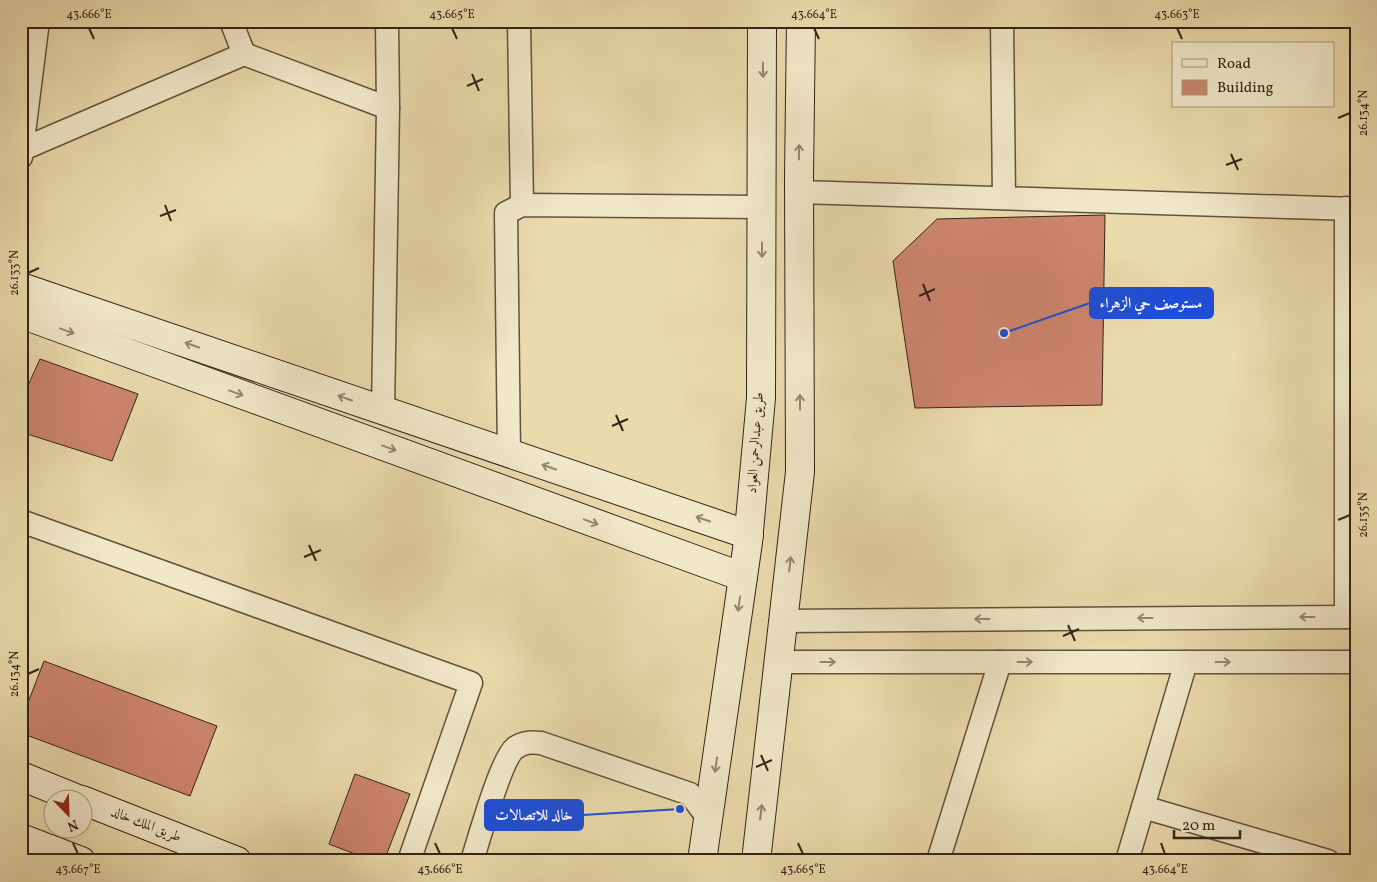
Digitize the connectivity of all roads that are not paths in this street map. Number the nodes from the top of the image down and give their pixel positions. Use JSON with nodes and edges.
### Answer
{"nodes":[{"id":1,"x":38,"y":21,"type":"edge"},
{"id":2,"x":231,"y":21,"type":"edge"},
{"id":3,"x":387,"y":21,"type":"edge"},
{"id":4,"x":519,"y":21,"type":"edge"},
{"id":5,"x":762,"y":21,"type":"edge"},
{"id":6,"x":801,"y":21,"type":"edge"},
{"id":7,"x":1002,"y":21,"type":"edge"},
{"id":8,"x":244,"y":54,"type":"junction"},
{"id":9,"x":388,"y":108,"type":"junction"},
{"id":10,"x":22,"y":153,"type":"edge"},
{"id":11,"x":799,"y":192,"type":"junction"},
{"id":12,"x":1004,"y":198,"type":"junction"},
{"id":13,"x":522,"y":205,"type":"junction"},
{"id":14,"x":762,"y":207,"type":"junction"},
{"id":15,"x":1351,"y":209,"type":"edge"},
{"id":16,"x":21,"y":288,"type":"edge"},
{"id":17,"x":21,"y":314,"type":"edge"},
{"id":18,"x":1351,"y":356,"type":"edge"},
{"id":19,"x":383,"y":411,"type":"junction"},
{"id":20,"x":510,"y":454,"type":"junction"},
{"id":21,"x":1351,"y":469,"type":"edge"},
{"id":22,"x":21,"y":521,"type":"edge"},
{"id":23,"x":749,"y":535,"type":"junction"},
{"id":24,"x":743,"y":577,"type":"junction"},
{"id":25,"x":1351,"y":617,"type":"edge"},
{"id":26,"x":784,"y":621,"type":"junction"},
{"id":27,"x":779,"y":662,"type":"junction"},
{"id":28,"x":1000,"y":662,"type":"junction"},
{"id":29,"x":1186,"y":662,"type":"junction"},
{"id":30,"x":1356,"y":662,"type":"edge"},
{"id":31,"x":21,"y":776,"type":"edge"},
{"id":32,"x":56,"y":790,"type":"edge"},
{"id":33,"x":92,"y":804,"type":"edge"},
{"id":34,"x":1143,"y":807,"type":"junction"},
{"id":35,"x":708,"y":818,"type":"junction"},
{"id":36,"x":21,"y":838,"type":"edge"},
{"id":37,"x":65,"y":858,"type":"edge"},
{"id":38,"x":237,"y":861,"type":"edge"},
{"id":39,"x":409,"y":861,"type":"edge"},
{"id":40,"x":472,"y":861,"type":"edge"},
{"id":41,"x":702,"y":861,"type":"edge"},
{"id":42,"x":756,"y":861,"type":"edge"},
{"id":43,"x":938,"y":861,"type":"edge"},
{"id":44,"x":1127,"y":861,"type":"edge"},
{"id":45,"x":1328,"y":861,"type":"edge"}],
"edges":[{"from":1,"to":10,"type":"street"},
{"from":2,"to":8,"type":"street"},
{"from":3,"to":9,"type":"street"},
{"from":4,"to":13,"type":"street"},
{"from":5,"to":14,"type":"main road","name":"طريق عبدالرحمن العواد","one_way":true},
{"from":11,"to":6,"type":"main road","one_way":true},
{"from":7,"to":12,"type":"street"},
{"from":8,"to":9,"type":"street"},
{"from":8,"to":10,"type":"street"},
{"from":9,"to":19,"type":"street"},
{"from":11,"to":12,"type":"street"},
{"from":26,"to":11,"type":"main road","one_way":true},
{"from":12,"to":15,"type":"street"},
{"from":13,"to":14,"type":"street"},
{"from":13,"to":20,"type":"street"},
{"from":14,"to":23,"type":"main road","name":"طريق عبدالرحمن العواد","one_way":true},
{"from":15,"to":18,"type":"street"},
{"from":19,"to":16,"type":"main road","one_way":true},
{"from":17,"to":24,"type":"main road","one_way":true},
{"from":18,"to":21,"type":"street"},
{"from":19,"to":20,"type":"main road"},
{"from":23,"to":20,"type":"main road","one_way":true},
{"from":21,"to":25,"type":"street"},
{"from":22,"to":39,"type":"street"},
{"from":23,"to":24,"type":"main road","name":"طريق عبدالرحمن العواد"},
{"from":24,"to":35,"type":"main road","name":"طريق عبدالرحمن العواد","one_way":true},
{"from":25,"to":26,"type":"street","one_way":true},
{"from":26,"to":27,"type":"main road"},
{"from":27,"to":28,"type":"street","one_way":true},
{"from":42,"to":27,"type":"main road","one_way":true},
{"from":28,"to":29,"type":"street","one_way":true},
{"from":28,"to":43,"type":"street"},
{"from":29,"to":30,"type":"street","one_way":true},
{"from":29,"to":34,"type":"street"},
{"from":31,"to":32,"type":"main road","name":"طريق الملك خالد"},
{"from":33,"to":38,"type":"main road","name":"طريق الملك خالد"},
{"from":34,"to":44,"type":"street"},
{"from":34,"to":45,"type":"street"},
{"from":35,"to":40,"type":"street"},
{"from":35,"to":41,"type":"main road","name":"طريق عبدالرحمن العواد"},
{"from":36,"to":37,"type":"main road"}]}
